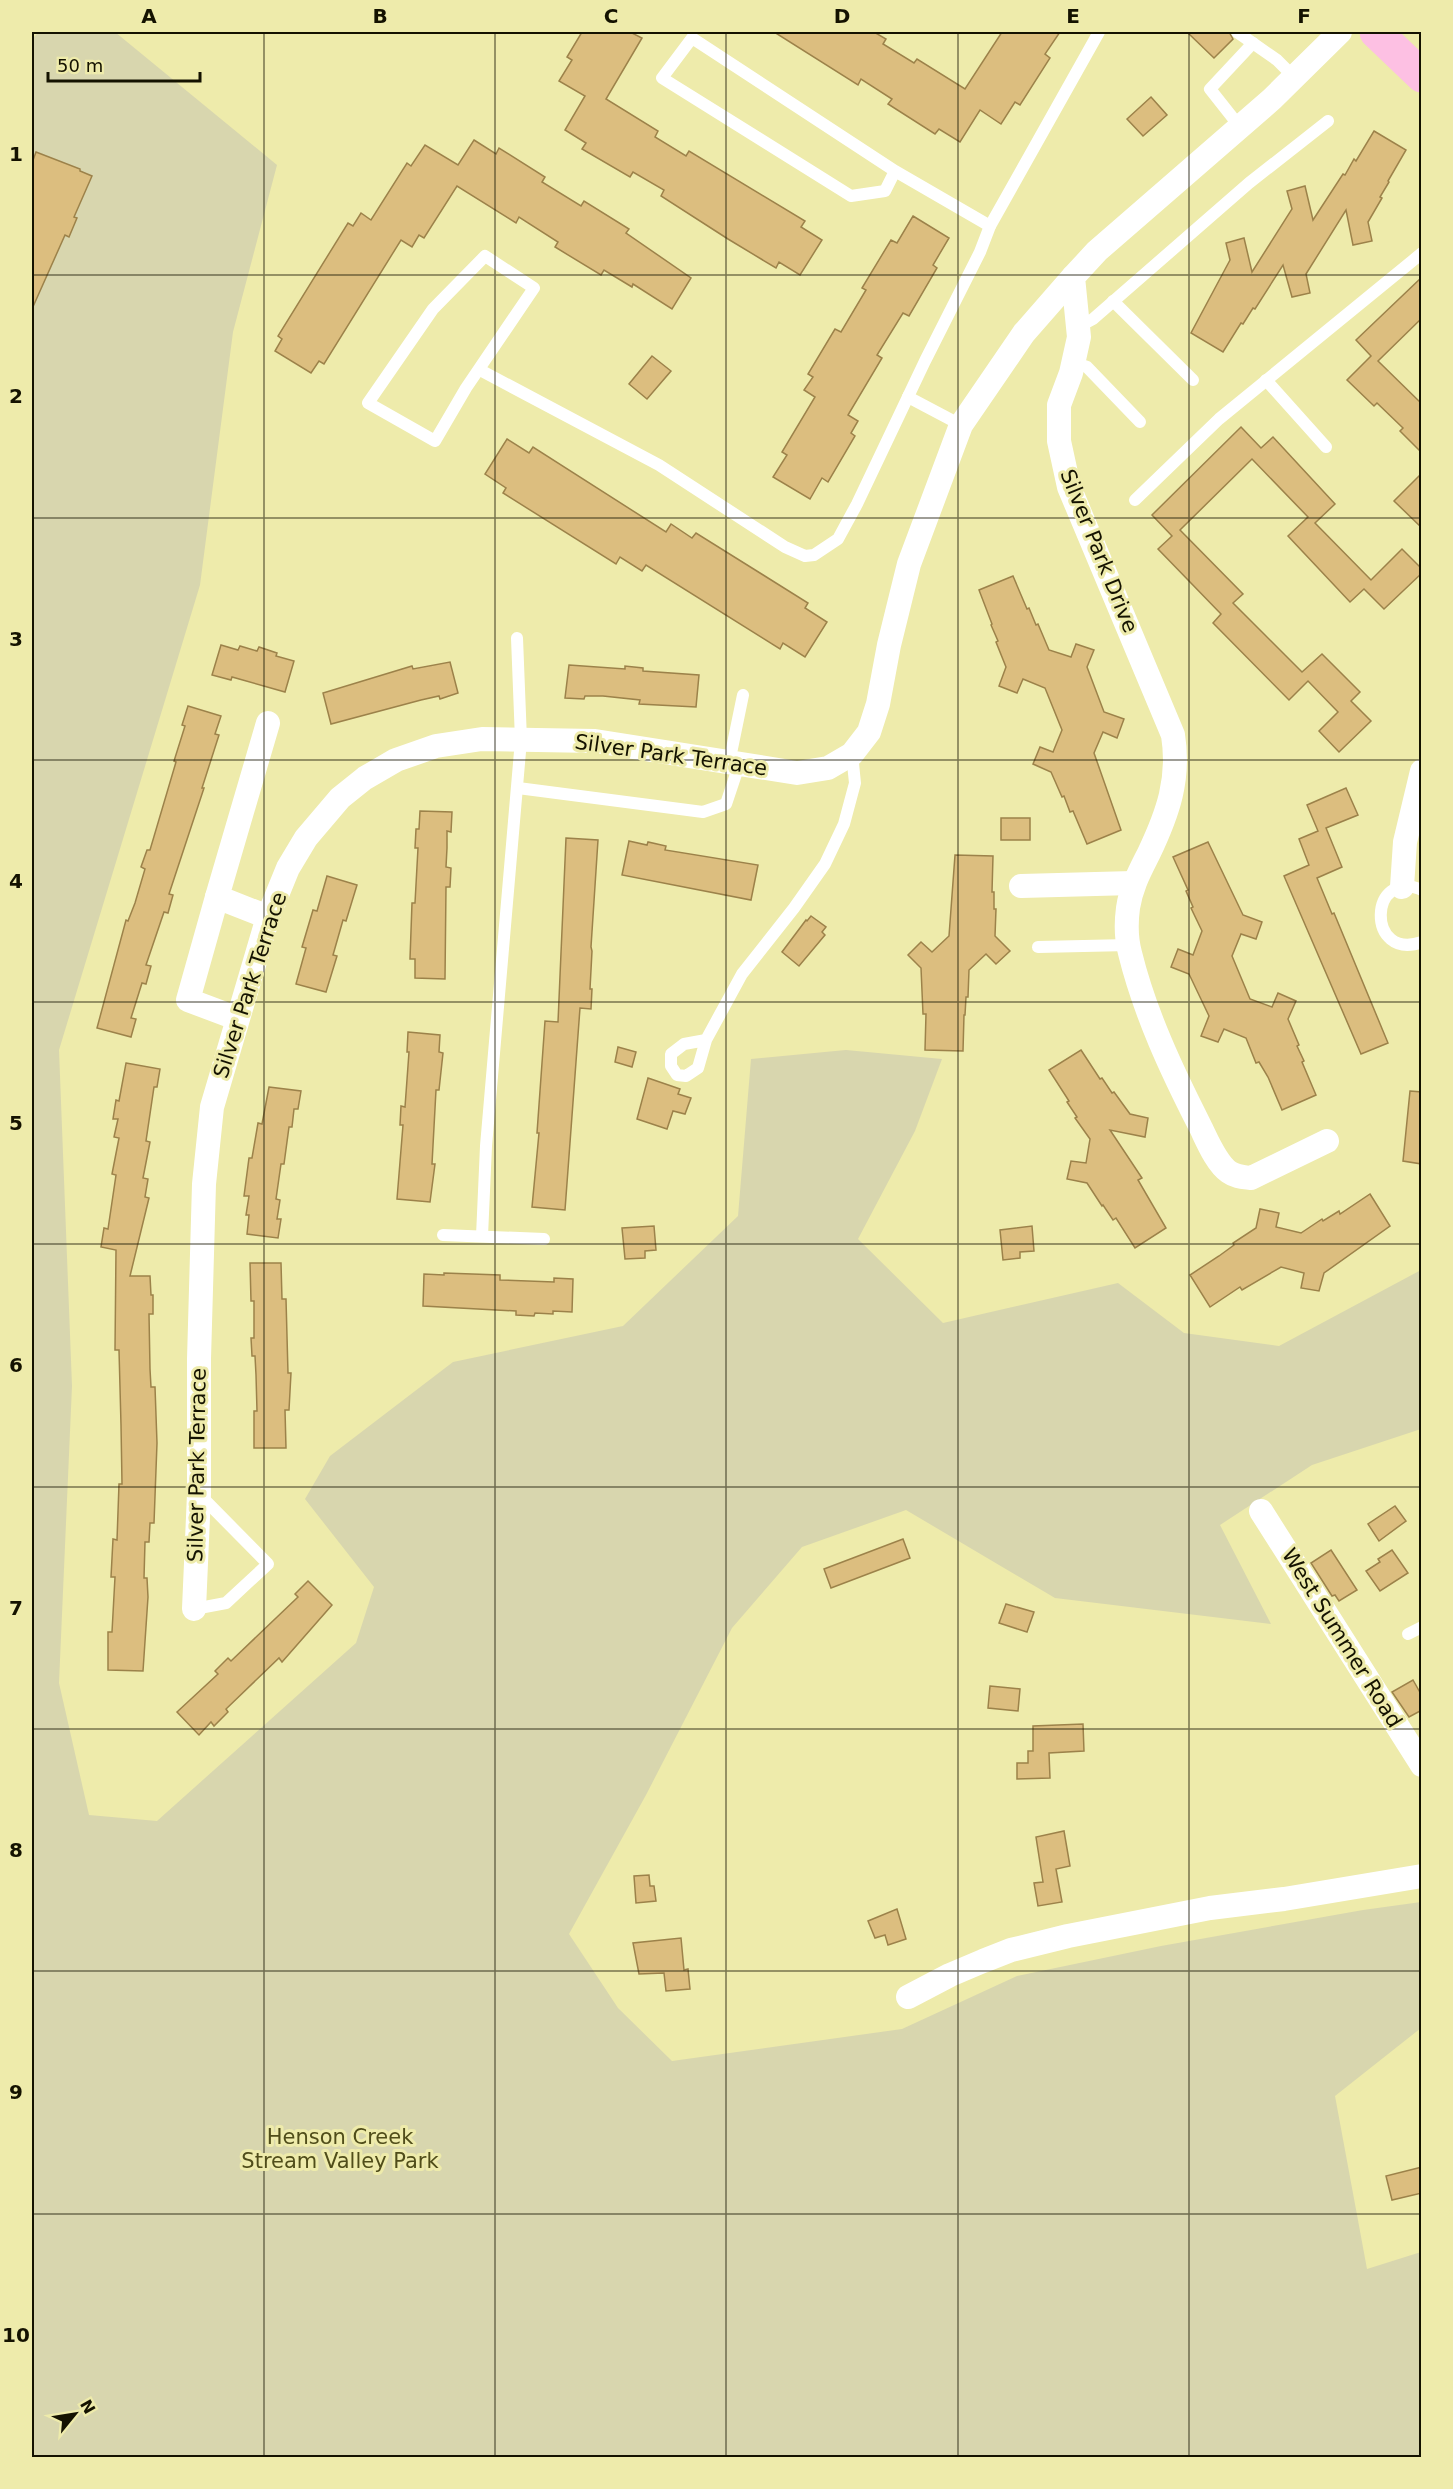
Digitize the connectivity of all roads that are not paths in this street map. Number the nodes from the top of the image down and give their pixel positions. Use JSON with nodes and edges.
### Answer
{"nodes":[{"id":1,"x":1099,"y":32,"type":"edge"},
{"id":2,"x":1237,"y":32,"type":"edge"},
{"id":3,"x":1340,"y":32,"type":"edge"},
{"id":4,"x":1377,"y":32,"type":"edge"},
{"id":5,"x":1253,"y":43,"type":"junction"},
{"id":6,"x":1422,"y":76,"type":"edge"},
{"id":7,"x":1294,"y":77,"type":"junction"},
{"id":8,"x":1328,"y":121,"type":"dead end"},
{"id":9,"x":1240,"y":127,"type":"junction"},
{"id":10,"x":895,"y":171,"type":"junction"},
{"id":11,"x":990,"y":226,"type":"junction"},
{"id":12,"x":1422,"y":253,"type":"edge"},
{"id":13,"x":1073,"y":277,"type":"junction"},
{"id":14,"x":1113,"y":301,"type":"junction"},
{"id":15,"x":1078,"y":327,"type":"junction"},
{"id":16,"x":1073,"y":362,"type":"junction"},
{"id":17,"x":480,"y":370,"type":"junction"},
{"id":18,"x":1193,"y":380,"type":"dead end"},
{"id":19,"x":1266,"y":380,"type":"junction"},
{"id":20,"x":908,"y":397,"type":"junction"},
{"id":21,"x":1140,"y":422,"type":"dead end"},
{"id":22,"x":961,"y":424,"type":"junction"},
{"id":23,"x":1326,"y":447,"type":"dead end"},
{"id":24,"x":1135,"y":500,"type":"dead end"},
{"id":25,"x":517,"y":638,"type":"dead end"},
{"id":26,"x":742,"y":695,"type":"dead end"},
{"id":27,"x":268,"y":723,"type":"dead end"},
{"id":28,"x":521,"y":740,"type":"junction"},
{"id":29,"x":852,"y":754,"type":"junction"},
{"id":30,"x":734,"y":764,"type":"junction"},
{"id":31,"x":1422,"y":771,"type":"edge"},
{"id":32,"x":518,"y":788,"type":"junction"},
{"id":33,"x":1133,"y":884,"type":"junction"},
{"id":34,"x":1021,"y":886,"type":"dead end"},
{"id":35,"x":1412,"y":888,"type":"edge"},
{"id":36,"x":217,"y":897,"type":"junction"},
{"id":37,"x":268,"y":917,"type":"junction"},
{"id":38,"x":1129,"y":945,"type":"junction"},
{"id":39,"x":1419,"y":946,"type":"edge"},
{"id":40,"x":1038,"y":947,"type":"dead end"},
{"id":41,"x":237,"y":1018,"type":"junction"},
{"id":42,"x":706,"y":1040,"type":"dead end"},
{"id":43,"x":1327,"y":1141,"type":"dead end"},
{"id":44,"x":443,"y":1235,"type":"dead end"},
{"id":45,"x":482,"y":1236,"type":"junction"},
{"id":46,"x":544,"y":1239,"type":"dead end"},
{"id":47,"x":199,"y":1494,"type":"junction"},
{"id":48,"x":1261,"y":1511,"type":"dead end"},
{"id":49,"x":194,"y":1609,"type":"joint"},
{"id":50,"x":1422,"y":1627,"type":"edge"},
{"id":51,"x":1408,"y":1634,"type":"dead end"},
{"id":52,"x":1422,"y":1765,"type":"edge"},
{"id":53,"x":1422,"y":1876,"type":"edge"},
{"id":54,"x":908,"y":1997,"type":"dead end"}],
"edges":[{"from":1,"to":11,"type":"lane"},
{"from":2,"to":5,"type":"lane"},
{"from":3,"to":7,"type":"street"},
{"from":4,"to":6,"type":"main road"},
{"from":5,"to":7,"type":"lane"},
{"from":5,"to":9,"type":"lane"},
{"from":7,"to":9,"type":"street"},
{"from":8,"to":14,"type":"lane"},
{"from":9,"to":13,"type":"street"},
{"from":10,"to":10,"type":"lane"},
{"from":10,"to":11,"type":"lane"},
{"from":11,"to":20,"type":"lane"},
{"from":12,"to":19,"type":"lane"},
{"from":13,"to":15,"type":"street","name":"Silver Park Drive"},
{"from":13,"to":22,"type":"street","name":"Silver Park Terrace"},
{"from":14,"to":15,"type":"lane"},
{"from":14,"to":18,"type":"lane"},
{"from":15,"to":16,"type":"street","name":"Silver Park Drive"},
{"from":16,"to":21,"type":"lane"},
{"from":16,"to":33,"type":"street","name":"Silver Park Drive"},
{"from":17,"to":17,"type":"lane"},
{"from":17,"to":20,"type":"lane"},
{"from":19,"to":23,"type":"lane"},
{"from":19,"to":24,"type":"lane"},
{"from":20,"to":22,"type":"lane"},
{"from":22,"to":29,"type":"street","name":"Silver Park Terrace"},
{"from":25,"to":28,"type":"lane"},
{"from":26,"to":30,"type":"lane"},
{"from":27,"to":36,"type":"street"},
{"from":28,"to":30,"type":"street","name":"Silver Park Terrace"},
{"from":28,"to":32,"type":"lane"},
{"from":28,"to":37,"type":"street","name":"Silver Park Terrace"},
{"from":29,"to":30,"type":"street","name":"Silver Park Terrace"},
{"from":29,"to":42,"type":"lane"},
{"from":30,"to":32,"type":"lane"},
{"from":31,"to":35,"type":"street"},
{"from":32,"to":45,"type":"lane"},
{"from":33,"to":34,"type":"street"},
{"from":33,"to":38,"type":"street","name":"Silver Park Drive"},
{"from":35,"to":39,"type":"lane"},
{"from":36,"to":37,"type":"street"},
{"from":36,"to":41,"type":"street"},
{"from":37,"to":41,"type":"street","name":"Silver Park Terrace"},
{"from":38,"to":40,"type":"lane"},
{"from":38,"to":43,"type":"street","name":"Silver Park Drive"},
{"from":41,"to":47,"type":"street","name":"Silver Park Terrace"},
{"from":44,"to":45,"type":"lane"},
{"from":45,"to":46,"type":"lane"},
{"from":47,"to":49,"type":"street","name":"Silver Park Terrace"},
{"from":47,"to":49,"type":"lane"},
{"from":48,"to":52,"type":"street","name":"West Summer Road"},
{"from":50,"to":51,"type":"lane"},
{"from":53,"to":54,"type":"street"}]}
